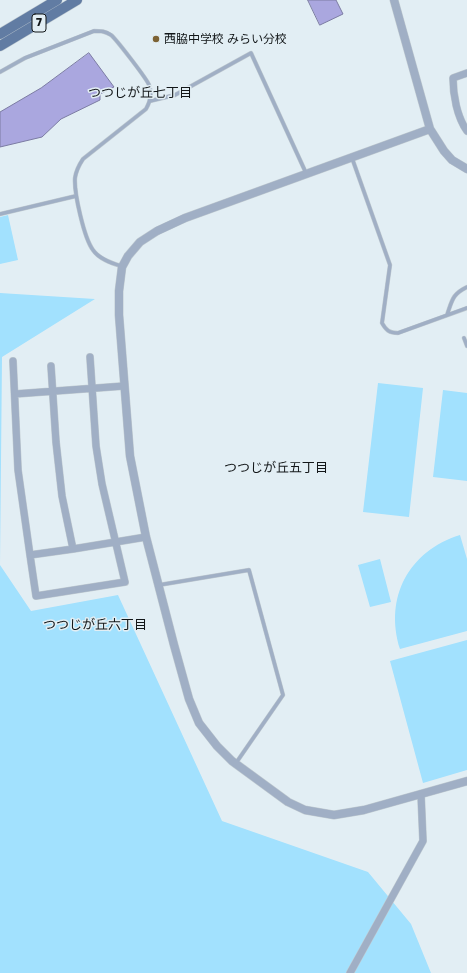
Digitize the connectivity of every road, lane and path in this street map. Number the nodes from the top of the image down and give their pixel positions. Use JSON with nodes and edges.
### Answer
{"nodes":[{"id":1,"x":57,"y":0,"type":"edge"},
{"id":2,"x":77,"y":0,"type":"edge"},
{"id":3,"x":394,"y":0,"type":"edge"},
{"id":4,"x":0,"y":34,"type":"edge"},
{"id":5,"x":0,"y":46,"type":"edge"},
{"id":6,"x":0,"y":72,"type":"edge"},
{"id":7,"x":467,"y":74,"type":"edge"},
{"id":8,"x":150,"y":101,"type":"junction"},
{"id":9,"x":430,"y":129,"type":"junction"},
{"id":10,"x":467,"y":131,"type":"edge"},
{"id":11,"x":352,"y":157,"type":"junction"},
{"id":12,"x":467,"y":169,"type":"edge"},
{"id":13,"x":306,"y":174,"type":"junction"},
{"id":14,"x":76,"y":196,"type":"junction"},
{"id":15,"x":0,"y":214,"type":"edge"},
{"id":16,"x":122,"y":267,"type":"junction"},
{"id":17,"x":467,"y":288,"type":"edge"},
{"id":18,"x":467,"y":308,"type":"edge"},
{"id":19,"x":447,"y":315,"type":"junction"},
{"id":20,"x":464,"y":338,"type":"dead end"},
{"id":21,"x":467,"y":346,"type":"edge"},
{"id":22,"x":90,"y":357,"type":"dead end"},
{"id":23,"x":13,"y":361,"type":"dead end"},
{"id":24,"x":51,"y":366,"type":"dead end"},
{"id":25,"x":124,"y":386,"type":"junction"},
{"id":26,"x":92,"y":388,"type":"junction"},
{"id":27,"x":52,"y":391,"type":"junction"},
{"id":28,"x":14,"y":394,"type":"junction"},
{"id":29,"x":146,"y":537,"type":"junction"},
{"id":30,"x":115,"y":542,"type":"junction"},
{"id":31,"x":73,"y":548,"type":"junction"},
{"id":32,"x":30,"y":555,"type":"junction"},
{"id":33,"x":159,"y":585,"type":"junction"},
{"id":34,"x":236,"y":763,"type":"junction"},
{"id":35,"x":467,"y":781,"type":"edge"},
{"id":36,"x":421,"y":794,"type":"junction"},
{"id":37,"x":350,"y":973,"type":"edge"}],
"edges":[{"from":1,"to":4,"type":"main road","number":"7"},
{"from":2,"to":5,"type":"main road","number":"7"},
{"from":3,"to":9,"type":"street"},
{"from":6,"to":8,"type":"lane"},
{"from":7,"to":10,"type":"street"},
{"from":8,"to":13,"type":"lane"},
{"from":8,"to":14,"type":"lane"},
{"from":9,"to":11,"type":"street"},
{"from":9,"to":12,"type":"street"},
{"from":11,"to":13,"type":"street"},
{"from":11,"to":19,"type":"lane"},
{"from":13,"to":16,"type":"street"},
{"from":14,"to":15,"type":"lane"},
{"from":14,"to":16,"type":"lane"},
{"from":16,"to":25,"type":"street"},
{"from":17,"to":19,"type":"lane"},
{"from":18,"to":19,"type":"lane"},
{"from":20,"to":21,"type":"lane"},
{"from":22,"to":26,"type":"street"},
{"from":23,"to":28,"type":"street"},
{"from":24,"to":27,"type":"street"},
{"from":25,"to":26,"type":"street"},
{"from":25,"to":29,"type":"street"},
{"from":26,"to":27,"type":"street"},
{"from":26,"to":30,"type":"street"},
{"from":27,"to":28,"type":"street"},
{"from":27,"to":31,"type":"street"},
{"from":28,"to":32,"type":"street"},
{"from":29,"to":30,"type":"street"},
{"from":29,"to":33,"type":"street"},
{"from":30,"to":31,"type":"street"},
{"from":30,"to":32,"type":"street"},
{"from":31,"to":32,"type":"street"},
{"from":33,"to":34,"type":"street"},
{"from":33,"to":34,"type":"lane"},
{"from":34,"to":36,"type":"street"},
{"from":35,"to":36,"type":"street"},
{"from":36,"to":37,"type":"street"}]}
